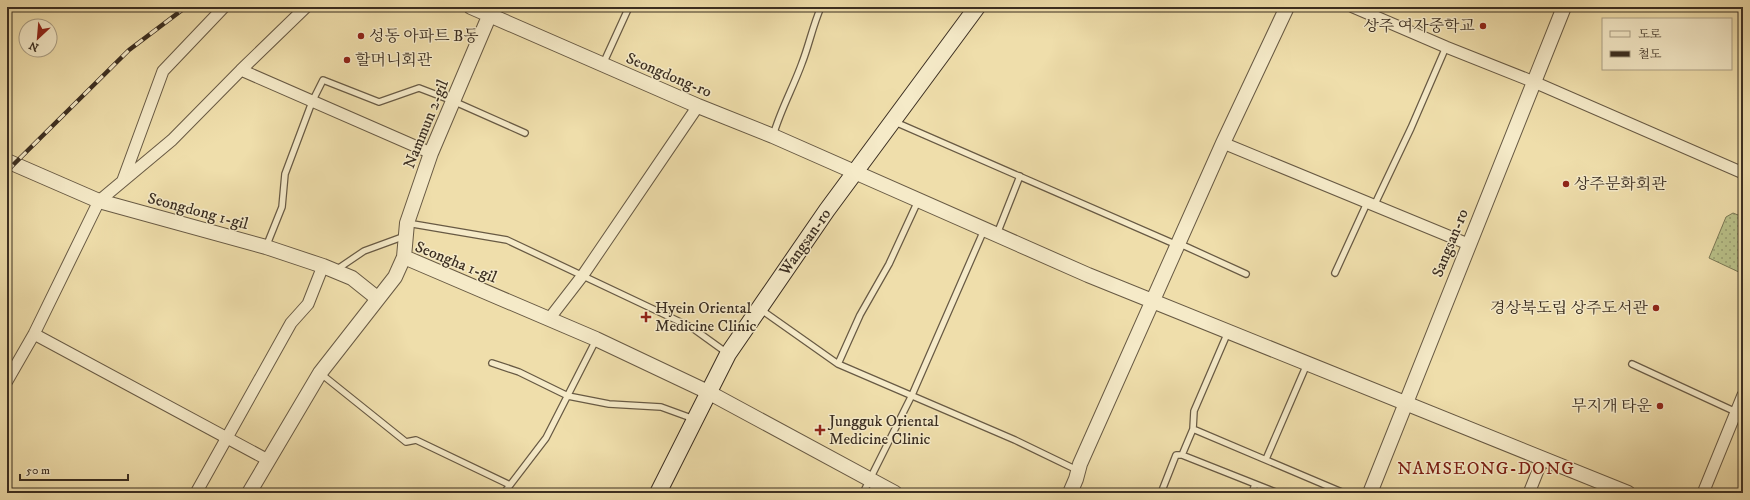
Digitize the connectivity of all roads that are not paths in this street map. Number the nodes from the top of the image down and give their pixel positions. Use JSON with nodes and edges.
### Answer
{"nodes":[{"id":1,"x":224,"y":7,"type":"edge"},
{"id":2,"x":306,"y":7,"type":"edge"},
{"id":3,"x":471,"y":7,"type":"edge"},
{"id":4,"x":629,"y":7,"type":"edge"},
{"id":5,"x":821,"y":7,"type":"edge"},
{"id":6,"x":977,"y":7,"type":"edge"},
{"id":7,"x":1287,"y":7,"type":"edge"},
{"id":8,"x":1354,"y":7,"type":"edge"},
{"id":9,"x":1564,"y":7,"type":"edge"},
{"id":10,"x":492,"y":11,"type":"edge"},
{"id":11,"x":1446,"y":47,"type":"junction"},
{"id":12,"x":603,"y":64,"type":"junction"},
{"id":13,"x":241,"y":70,"type":"junction"},
{"id":14,"x":1534,"y":82,"type":"junction"},
{"id":15,"x":453,"y":101,"type":"junction"},
{"id":16,"x":312,"y":102,"type":"junction"},
{"id":17,"x":698,"y":106,"type":"junction"},
{"id":18,"x":892,"y":120,"type":"junction"},
{"id":19,"x":525,"y":133,"type":"dead end"},
{"id":20,"x":774,"y":136,"type":"junction"},
{"id":21,"x":1223,"y":142,"type":"junction"},
{"id":22,"x":431,"y":153,"type":"junction"},
{"id":23,"x":7,"y":161,"type":"edge"},
{"id":24,"x":854,"y":173,"type":"junction"},
{"id":25,"x":1743,"y":173,"type":"edge"},
{"id":26,"x":1020,"y":176,"type":"junction"},
{"id":27,"x":123,"y":180,"type":"junction"},
{"id":28,"x":919,"y":200,"type":"junction"},
{"id":29,"x":99,"y":201,"type":"junction"},
{"id":30,"x":1370,"y":205,"type":"junction"},
{"id":31,"x":406,"y":230,"type":"junction"},
{"id":32,"x":990,"y":232,"type":"junction"},
{"id":33,"x":1177,"y":244,"type":"junction"},
{"id":34,"x":1468,"y":244,"type":"junction"},
{"id":35,"x":266,"y":247,"type":"junction"},
{"id":36,"x":404,"y":257,"type":"junction"},
{"id":37,"x":329,"y":269,"type":"junction"},
{"id":38,"x":1335,"y":272,"type":"dead end"},
{"id":39,"x":1246,"y":274,"type":"dead end"},
{"id":40,"x":583,"y":275,"type":"junction"},
{"id":41,"x":378,"y":298,"type":"junction"},
{"id":42,"x":1153,"y":301,"type":"junction"},
{"id":43,"x":759,"y":309,"type":"junction"},
{"id":44,"x":549,"y":319,"type":"junction"},
{"id":45,"x":1228,"y":331,"type":"junction"},
{"id":46,"x":34,"y":334,"type":"junction"},
{"id":47,"x":596,"y":339,"type":"junction"},
{"id":48,"x":728,"y":354,"type":"junction"},
{"id":49,"x":492,"y":363,"type":"dead end"},
{"id":50,"x":1307,"y":363,"type":"junction"},
{"id":51,"x":838,"y":364,"type":"junction"},
{"id":52,"x":1632,"y":364,"type":"dead end"},
{"id":53,"x":320,"y":373,"type":"junction"},
{"id":54,"x":7,"y":381,"type":"edge"},
{"id":55,"x":708,"y":392,"type":"junction"},
{"id":56,"x":912,"y":395,"type":"junction"},
{"id":57,"x":1743,"y":395,"type":"edge"},
{"id":58,"x":568,"y":396,"type":"junction"},
{"id":59,"x":1405,"y":402,"type":"junction"},
{"id":60,"x":1736,"y":412,"type":"junction"},
{"id":61,"x":695,"y":419,"type":"junction"},
{"id":62,"x":1193,"y":429,"type":"junction"},
{"id":63,"x":227,"y":438,"type":"junction"},
{"id":64,"x":1182,"y":455,"type":"junction"},
{"id":65,"x":1543,"y":458,"type":"junction"},
{"id":66,"x":1266,"y":459,"type":"junction"},
{"id":67,"x":268,"y":460,"type":"junction"},
{"id":68,"x":1079,"y":470,"type":"junction"},
{"id":69,"x":870,"y":480,"type":"junction"},
{"id":70,"x":1255,"y":484,"type":"junction"},
{"id":71,"x":510,"y":485,"type":"junction"},
{"id":72,"x":196,"y":493,"type":"edge"},
{"id":73,"x":249,"y":493,"type":"edge"},
{"id":74,"x":504,"y":493,"type":"edge"},
{"id":75,"x":658,"y":493,"type":"edge"},
{"id":76,"x":863,"y":493,"type":"edge"},
{"id":77,"x":895,"y":493,"type":"edge"},
{"id":78,"x":1070,"y":493,"type":"edge"},
{"id":79,"x":1161,"y":493,"type":"edge"},
{"id":80,"x":1252,"y":493,"type":"edge"},
{"id":81,"x":1278,"y":493,"type":"edge"},
{"id":82,"x":1344,"y":493,"type":"edge"},
{"id":83,"x":1370,"y":493,"type":"edge"},
{"id":84,"x":1529,"y":493,"type":"edge"},
{"id":85,"x":1628,"y":493,"type":"edge"},
{"id":86,"x":1703,"y":493,"type":"edge"}],
"edges":[{"from":1,"to":27,"type":"street"},
{"from":2,"to":13,"type":"street"},
{"from":3,"to":10,"type":"street","name":"Seongdong-ro"},
{"from":4,"to":12,"type":"lane"},
{"from":5,"to":20,"type":"lane"},
{"from":6,"to":18,"type":"main road","name":"Wangsan-ro"},
{"from":7,"to":21,"type":"street"},
{"from":8,"to":11,"type":"street"},
{"from":9,"to":14,"type":"street","name":"Sangsan-ro"},
{"from":10,"to":12,"type":"street","name":"Seongdong-ro"},
{"from":10,"to":15,"type":"street","name":"Nammun 2-gil"},
{"from":11,"to":14,"type":"street"},
{"from":11,"to":30,"type":"lane"},
{"from":12,"to":17,"type":"street","name":"Seongdong-ro"},
{"from":13,"to":16,"type":"street"},
{"from":13,"to":27,"type":"street"},
{"from":14,"to":25,"type":"street"},
{"from":14,"to":34,"type":"street","name":"Sangsan-ro"},
{"from":15,"to":16,"type":"lane"},
{"from":15,"to":19,"type":"lane"},
{"from":15,"to":22,"type":"street","name":"Nammun 2-gil"},
{"from":16,"to":22,"type":"street"},
{"from":16,"to":35,"type":"lane"},
{"from":17,"to":20,"type":"street","name":"Seongdong-ro"},
{"from":17,"to":40,"type":"street"},
{"from":18,"to":24,"type":"main road","name":"Wangsan-ro"},
{"from":18,"to":26,"type":"lane"},
{"from":20,"to":24,"type":"street","name":"Seongdong-ro"},
{"from":21,"to":30,"type":"street"},
{"from":21,"to":33,"type":"street"},
{"from":22,"to":31,"type":"street","name":"Nammun 2-gil"},
{"from":23,"to":29,"type":"street","name":"Seongdong 1-gil"},
{"from":24,"to":28,"type":"street","name":"Seongdong-ro"},
{"from":24,"to":43,"type":"main road","name":"Wangsan-ro"},
{"from":26,"to":32,"type":"lane"},
{"from":26,"to":33,"type":"lane"},
{"from":27,"to":29,"type":"street"},
{"from":28,"to":32,"type":"street","name":"Seongdong-ro"},
{"from":28,"to":51,"type":"lane"},
{"from":29,"to":35,"type":"street","name":"Seongdong 1-gil"},
{"from":29,"to":46,"type":"street"},
{"from":30,"to":34,"type":"street"},
{"from":30,"to":38,"type":"lane"},
{"from":31,"to":36,"type":"street","name":"Nammun 2-gil"},
{"from":31,"to":37,"type":"lane"},
{"from":31,"to":40,"type":"lane"},
{"from":32,"to":42,"type":"street","name":"Seongdong-ro"},
{"from":32,"to":56,"type":"lane"},
{"from":33,"to":39,"type":"lane"},
{"from":33,"to":42,"type":"street"},
{"from":34,"to":59,"type":"street","name":"Sangsan-ro"},
{"from":35,"to":37,"type":"street","name":"Seongdong 1-gil"},
{"from":36,"to":41,"type":"street","name":"Seongha 1-gil"},
{"from":36,"to":44,"type":"street","name":"Seongha 1-gil"},
{"from":37,"to":41,"type":"street","name":"Seongdong 1-gil"},
{"from":37,"to":63,"type":"street"},
{"from":40,"to":44,"type":"street"},
{"from":40,"to":48,"type":"lane"},
{"from":41,"to":53,"type":"street","name":"Seongha 1-gil"},
{"from":42,"to":45,"type":"street","name":"Seongdong-ro"},
{"from":42,"to":68,"type":"street"},
{"from":43,"to":48,"type":"main road","name":"Wangsan-ro"},
{"from":43,"to":51,"type":"lane"},
{"from":44,"to":47,"type":"street","name":"Seongha 1-gil"},
{"from":45,"to":50,"type":"street","name":"Seongdong-ro"},
{"from":45,"to":62,"type":"lane"},
{"from":46,"to":54,"type":"street"},
{"from":46,"to":63,"type":"street"},
{"from":47,"to":55,"type":"street","name":"Seongha 1-gil"},
{"from":47,"to":58,"type":"lane"},
{"from":48,"to":55,"type":"main road","name":"Wangsan-ro"},
{"from":49,"to":58,"type":"lane"},
{"from":50,"to":59,"type":"street","name":"Seongdong-ro"},
{"from":50,"to":66,"type":"lane"},
{"from":51,"to":56,"type":"lane"},
{"from":52,"to":60,"type":"lane"},
{"from":53,"to":67,"type":"street","name":"Seongha 1-gil"},
{"from":53,"to":71,"type":"lane"},
{"from":55,"to":61,"type":"main road","name":"Wangsan-ro"},
{"from":55,"to":69,"type":"street","name":"Seongha 1-gil"},
{"from":56,"to":68,"type":"lane"},
{"from":56,"to":69,"type":"lane"},
{"from":57,"to":60,"type":"street"},
{"from":58,"to":61,"type":"lane"},
{"from":58,"to":71,"type":"lane"},
{"from":59,"to":65,"type":"street","name":"Seongdong-ro"},
{"from":59,"to":83,"type":"street","name":"Sangsan-ro"},
{"from":60,"to":86,"type":"street"},
{"from":61,"to":75,"type":"main road","name":"Wangsan-ro"},
{"from":62,"to":64,"type":"lane"},
{"from":62,"to":66,"type":"lane"},
{"from":63,"to":67,"type":"street"},
{"from":63,"to":72,"type":"street"},
{"from":64,"to":70,"type":"lane"},
{"from":64,"to":79,"type":"lane"},
{"from":65,"to":84,"type":"street"},
{"from":65,"to":85,"type":"street","name":"Seongdong-ro"},
{"from":66,"to":82,"type":"lane"},
{"from":67,"to":73,"type":"street","name":"Seongha 1-gil"},
{"from":68,"to":78,"type":"street"},
{"from":69,"to":76,"type":"lane"},
{"from":69,"to":77,"type":"street","name":"Seongha 1-gil"},
{"from":70,"to":80,"type":"lane"},
{"from":70,"to":81,"type":"lane"},
{"from":71,"to":74,"type":"lane"}]}
